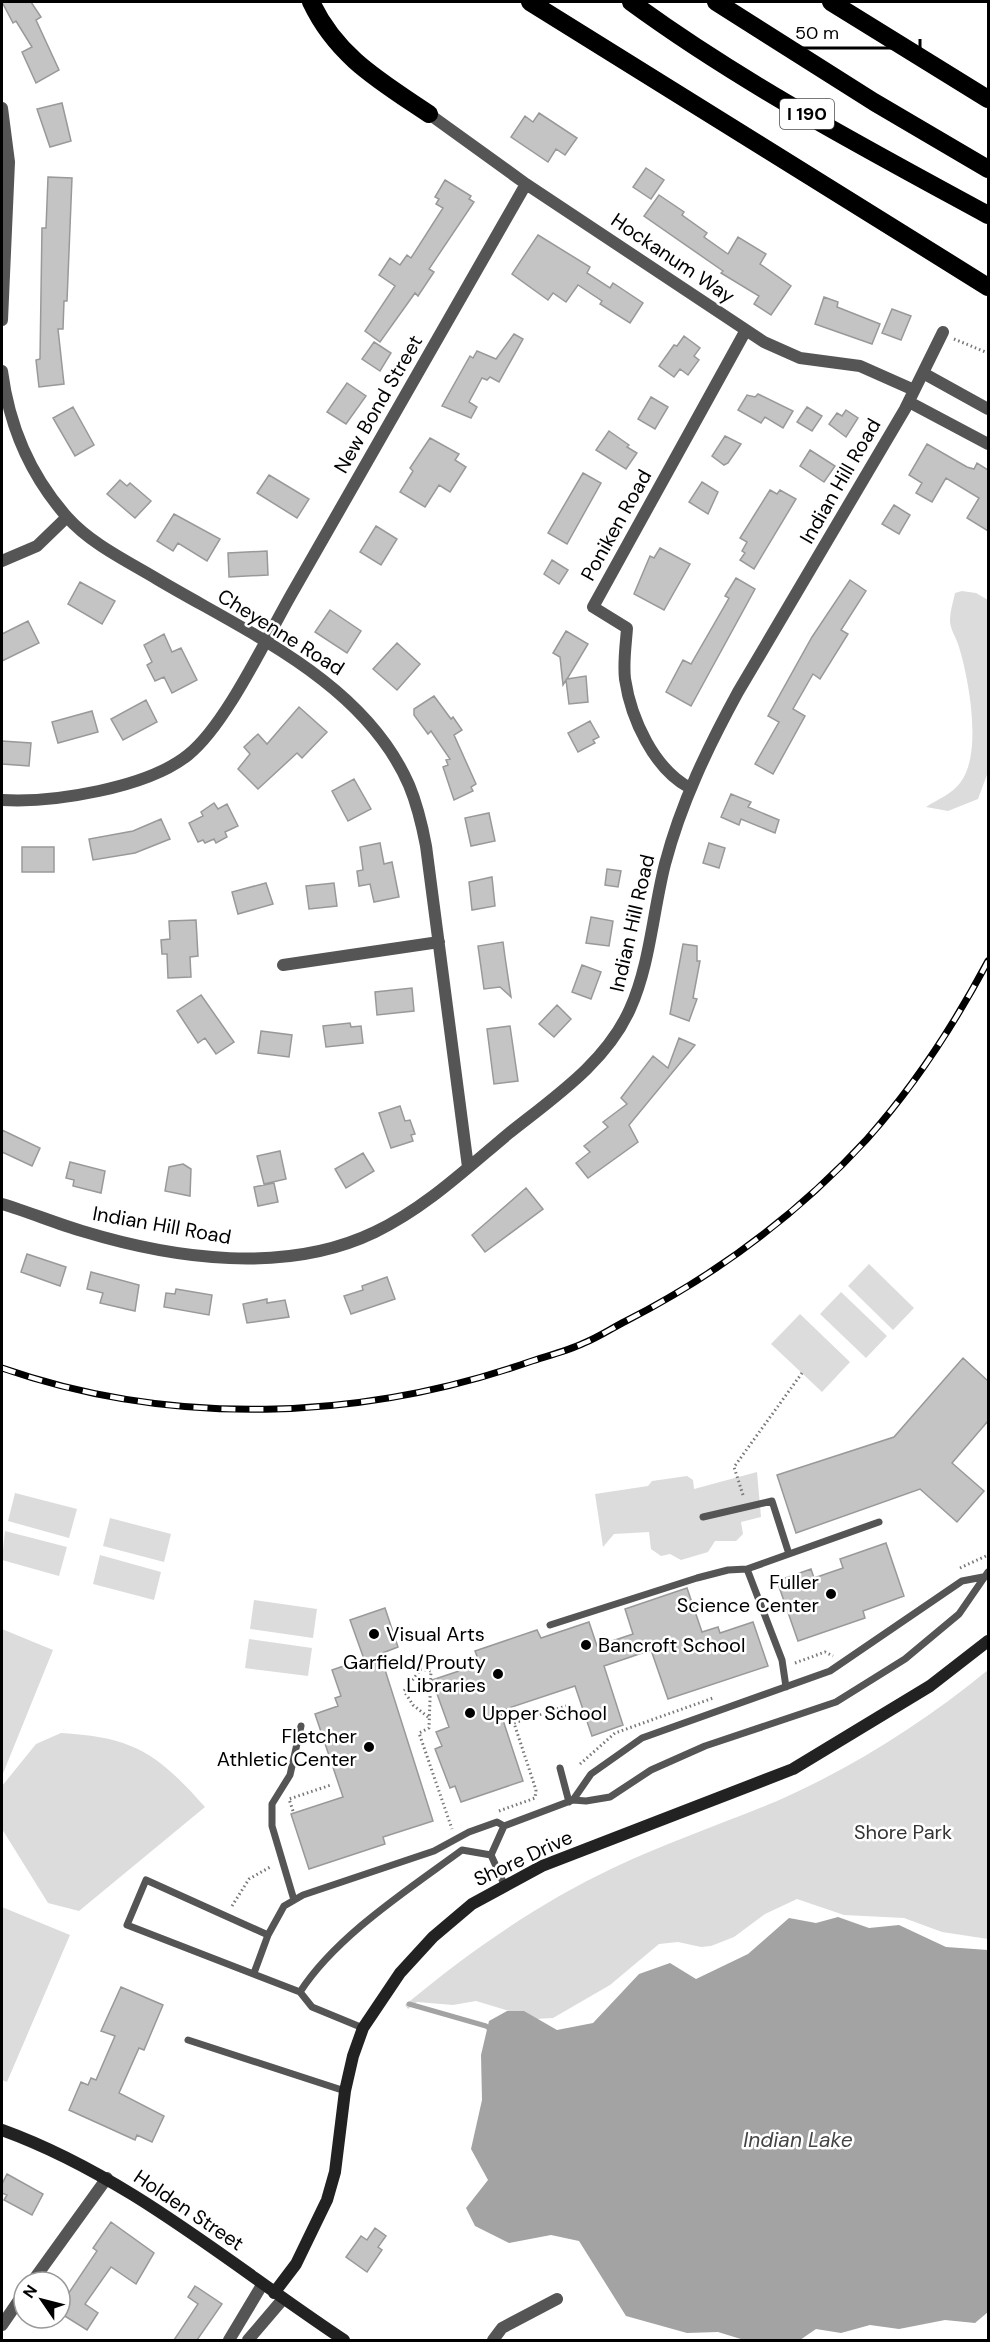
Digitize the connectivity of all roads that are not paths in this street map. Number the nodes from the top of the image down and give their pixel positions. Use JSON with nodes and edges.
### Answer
{"nodes":[{"id":1,"x":311,"y":2,"type":"edge"},
{"id":2,"x":531,"y":2,"type":"edge"},
{"id":3,"x":631,"y":2,"type":"edge"},
{"id":4,"x":716,"y":2,"type":"edge"},
{"id":5,"x":831,"y":2,"type":"edge"},
{"id":6,"x":732,"y":9,"type":"edge"},
{"id":7,"x":988,"y":99,"type":"edge"},
{"id":8,"x":2,"y":108,"type":"edge"},
{"id":9,"x":429,"y":114,"type":"joint"},
{"id":10,"x":988,"y":169,"type":"edge"},
{"id":11,"x":526,"y":184,"type":"junction"},
{"id":12,"x":988,"y":215,"type":"edge"},
{"id":13,"x":988,"y":287,"type":"edge"},
{"id":14,"x":2,"y":306,"type":"edge"},
{"id":15,"x":2,"y":320,"type":"edge"},
{"id":16,"x":746,"y":330,"type":"junction"},
{"id":17,"x":943,"y":332,"type":"road end"},
{"id":18,"x":2,"y":371,"type":"edge"},
{"id":19,"x":923,"y":373,"type":"junction"},
{"id":20,"x":914,"y":390,"type":"junction"},
{"id":21,"x":909,"y":402,"type":"junction"},
{"id":22,"x":988,"y":409,"type":"edge"},
{"id":23,"x":988,"y":444,"type":"edge"},
{"id":24,"x":67,"y":517,"type":"junction"},
{"id":25,"x":2,"y":561,"type":"edge"},
{"id":26,"x":264,"y":642,"type":"junction"},
{"id":27,"x":690,"y":788,"type":"junction"},
{"id":28,"x":2,"y":800,"type":"edge"},
{"id":29,"x":439,"y":942,"type":"junction"},
{"id":30,"x":283,"y":965,"type":"dead end"},
{"id":31,"x":468,"y":1167,"type":"junction"},
{"id":32,"x":2,"y":1204,"type":"edge"},
{"id":33,"x":703,"y":1517,"type":"dead end"},
{"id":34,"x":879,"y":1522,"type":"dead end"},
{"id":35,"x":789,"y":1554,"type":"junction"},
{"id":36,"x":747,"y":1569,"type":"junction"},
{"id":37,"x":986,"y":1575,"type":"edge"},
{"id":38,"x":550,"y":1625,"type":"dead end"},
{"id":39,"x":988,"y":1641,"type":"edge"},
{"id":40,"x":786,"y":1687,"type":"junction"},
{"id":41,"x":301,"y":1726,"type":"dead end"},
{"id":42,"x":560,"y":1768,"type":"dead end"},
{"id":43,"x":571,"y":1801,"type":"junction"},
{"id":44,"x":504,"y":1826,"type":"junction"},
{"id":45,"x":491,"y":1855,"type":"junction"},
{"id":46,"x":504,"y":1884,"type":"junction"},
{"id":47,"x":294,"y":1900,"type":"junction"},
{"id":48,"x":268,"y":1935,"type":"junction"},
{"id":49,"x":254,"y":1973,"type":"junction"},
{"id":50,"x":300,"y":1992,"type":"junction"},
{"id":51,"x":363,"y":2028,"type":"junction"},
{"id":52,"x":188,"y":2040,"type":"dead end"},
{"id":53,"x":345,"y":2091,"type":"junction"},
{"id":54,"x":2,"y":2130,"type":"edge"},
{"id":55,"x":107,"y":2178,"type":"junction"},
{"id":56,"x":41,"y":2270,"type":"edge"},
{"id":57,"x":262,"y":2285,"type":"junction"},
{"id":58,"x":279,"y":2296,"type":"junction"},
{"id":59,"x":557,"y":2299,"type":"dead end"},
{"id":60,"x":12,"y":2311,"type":"edge"},
{"id":61,"x":2,"y":2325,"type":"edge"},
{"id":62,"x":229,"y":2340,"type":"edge"},
{"id":63,"x":249,"y":2340,"type":"edge"},
{"id":64,"x":344,"y":2340,"type":"edge"},
{"id":65,"x":493,"y":2340,"type":"edge"}],
"edges":[{"from":1,"to":9,"type":"highway"},
{"from":2,"to":13,"type":"highway"},
{"from":3,"to":12,"type":"highway","number":"I 190"},
{"from":4,"to":6,"type":"highway","number":"I 190"},
{"from":5,"to":7,"type":"highway"},
{"from":6,"to":10,"type":"highway","number":"I 190"},
{"from":8,"to":14,"type":"street"},
{"from":9,"to":11,"type":"street","name":"Hockanum Way"},
{"from":11,"to":16,"type":"street","name":"Hockanum Way"},
{"from":11,"to":26,"type":"street","name":"New Bond Street"},
{"from":14,"to":15,"type":"street"},
{"from":16,"to":20,"type":"street","name":"Hockanum Way"},
{"from":16,"to":27,"type":"street","name":"Poniken Road"},
{"from":17,"to":19,"type":"street","name":"Indian Hill Road"},
{"from":18,"to":24,"type":"street","name":"Cheyenne Road"},
{"from":19,"to":20,"type":"street","name":"Indian Hill Road"},
{"from":19,"to":22,"type":"street"},
{"from":20,"to":21,"type":"street","name":"Indian Hill Road"},
{"from":21,"to":23,"type":"street"},
{"from":21,"to":27,"type":"street","name":"Indian Hill Road"},
{"from":24,"to":25,"type":"street"},
{"from":24,"to":26,"type":"street","name":"Cheyenne Road"},
{"from":26,"to":28,"type":"street","name":"New Bond Street"},
{"from":26,"to":29,"type":"street","name":"Cheyenne Road"},
{"from":27,"to":31,"type":"street","name":"Indian Hill Road"},
{"from":29,"to":30,"type":"street"},
{"from":29,"to":31,"type":"street","name":"Cheyenne Road"},
{"from":31,"to":32,"type":"street","name":"Indian Hill Road"},
{"from":33,"to":35,"type":"lane"},
{"from":34,"to":35,"type":"lane"},
{"from":35,"to":36,"type":"lane"},
{"from":36,"to":38,"type":"lane"},
{"from":36,"to":40,"type":"lane"},
{"from":37,"to":40,"type":"lane"},
{"from":37,"to":43,"type":"lane"},
{"from":39,"to":46,"type":"main road","name":"Shore Drive"},
{"from":40,"to":43,"type":"lane"},
{"from":41,"to":47,"type":"lane"},
{"from":42,"to":43,"type":"lane"},
{"from":43,"to":44,"type":"lane"},
{"from":44,"to":45,"type":"lane"},
{"from":44,"to":47,"type":"lane"},
{"from":45,"to":46,"type":"lane"},
{"from":45,"to":50,"type":"lane"},
{"from":46,"to":51,"type":"main road","name":"Shore Drive"},
{"from":47,"to":48,"type":"lane"},
{"from":48,"to":49,"type":"lane"},
{"from":48,"to":49,"type":"lane"},
{"from":49,"to":50,"type":"lane"},
{"from":50,"to":51,"type":"lane"},
{"from":51,"to":53,"type":"main road","name":"Shore Drive"},
{"from":52,"to":53,"type":"lane"},
{"from":53,"to":58,"type":"main road","name":"Shore Drive"},
{"from":54,"to":55,"type":"main road","name":"Holden Street"},
{"from":55,"to":56,"type":"street"},
{"from":55,"to":57,"type":"main road","name":"Holden Street"},
{"from":57,"to":58,"type":"main road","name":"Holden Street"},
{"from":57,"to":62,"type":"street"},
{"from":58,"to":63,"type":"street"},
{"from":58,"to":64,"type":"main road","name":"Holden Street"},
{"from":59,"to":65,"type":"street"},
{"from":60,"to":61,"type":"street"}]}
